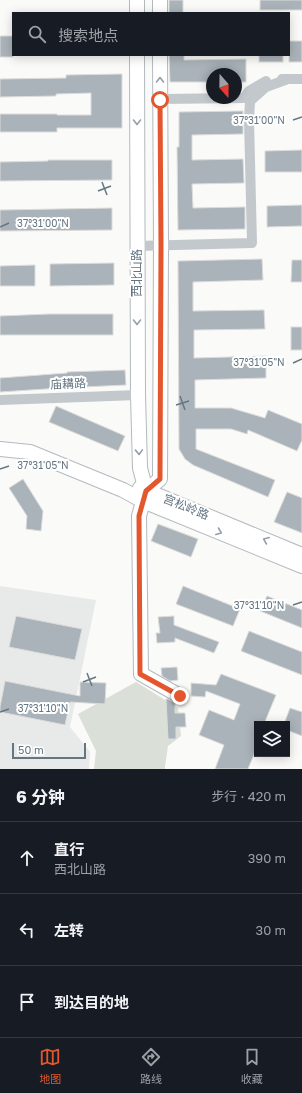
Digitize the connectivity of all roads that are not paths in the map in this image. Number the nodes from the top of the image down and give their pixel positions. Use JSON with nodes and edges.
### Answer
{"nodes":[{"id":1,"x":137,"y":0,"type":"edge"},
{"id":2,"x":160,"y":0,"type":"edge"},
{"id":3,"x":137,"y":12,"type":"edge"},
{"id":4,"x":160,"y":12,"type":"edge"},
{"id":5,"x":137,"y":56,"type":"edge"},
{"id":6,"x":160,"y":56,"type":"edge"},
{"id":7,"x":288,"y":79,"type":"junction"},
{"id":8,"x":302,"y":79,"type":"edge"},
{"id":9,"x":160,"y":100,"type":"junction"},
{"id":10,"x":161,"y":245,"type":"junction"},
{"id":11,"x":137,"y":246,"type":"junction"},
{"id":12,"x":138,"y":395,"type":"junction"},
{"id":13,"x":0,"y":400,"type":"edge"},
{"id":14,"x":0,"y":440,"type":"edge"},
{"id":15,"x":0,"y":449,"type":"edge"},
{"id":16,"x":145,"y":496,"type":"junction"},
{"id":17,"x":302,"y":555,"type":"edge"},
{"id":18,"x":302,"y":566,"type":"edge"},
{"id":19,"x":180,"y":696,"type":"dead end"}],
"edges":[{"from":1,"to":3,"type":"main road"},
{"from":2,"to":4,"type":"main road"},
{"from":5,"to":11,"type":"main road","name":"西北山路","one_way":true},
{"from":9,"to":6,"type":"main road","name":"西北山路","one_way":true},
{"from":7,"to":8,"type":"street"},
{"from":7,"to":9,"type":"street"},
{"from":7,"to":10,"type":"street"},
{"from":9,"to":10,"type":"main road","name":"西北山路"},
{"from":10,"to":11,"type":"street"},
{"from":10,"to":16,"type":"main road","name":"西北山路"},
{"from":11,"to":12,"type":"main road","name":"西北山路","one_way":true},
{"from":12,"to":13,"type":"street","name":"庙耩路"},
{"from":12,"to":16,"type":"main road","name":"西北山路","one_way":true},
{"from":14,"to":16,"type":"main road","name":"宫松岭路"},
{"from":15,"to":16,"type":"main road"},
{"from":17,"to":16,"type":"main road","name":"宫松岭路","one_way":true},
{"from":16,"to":18,"type":"main road","one_way":true},
{"from":16,"to":19,"type":"main road","name":"西北山路"}]}
